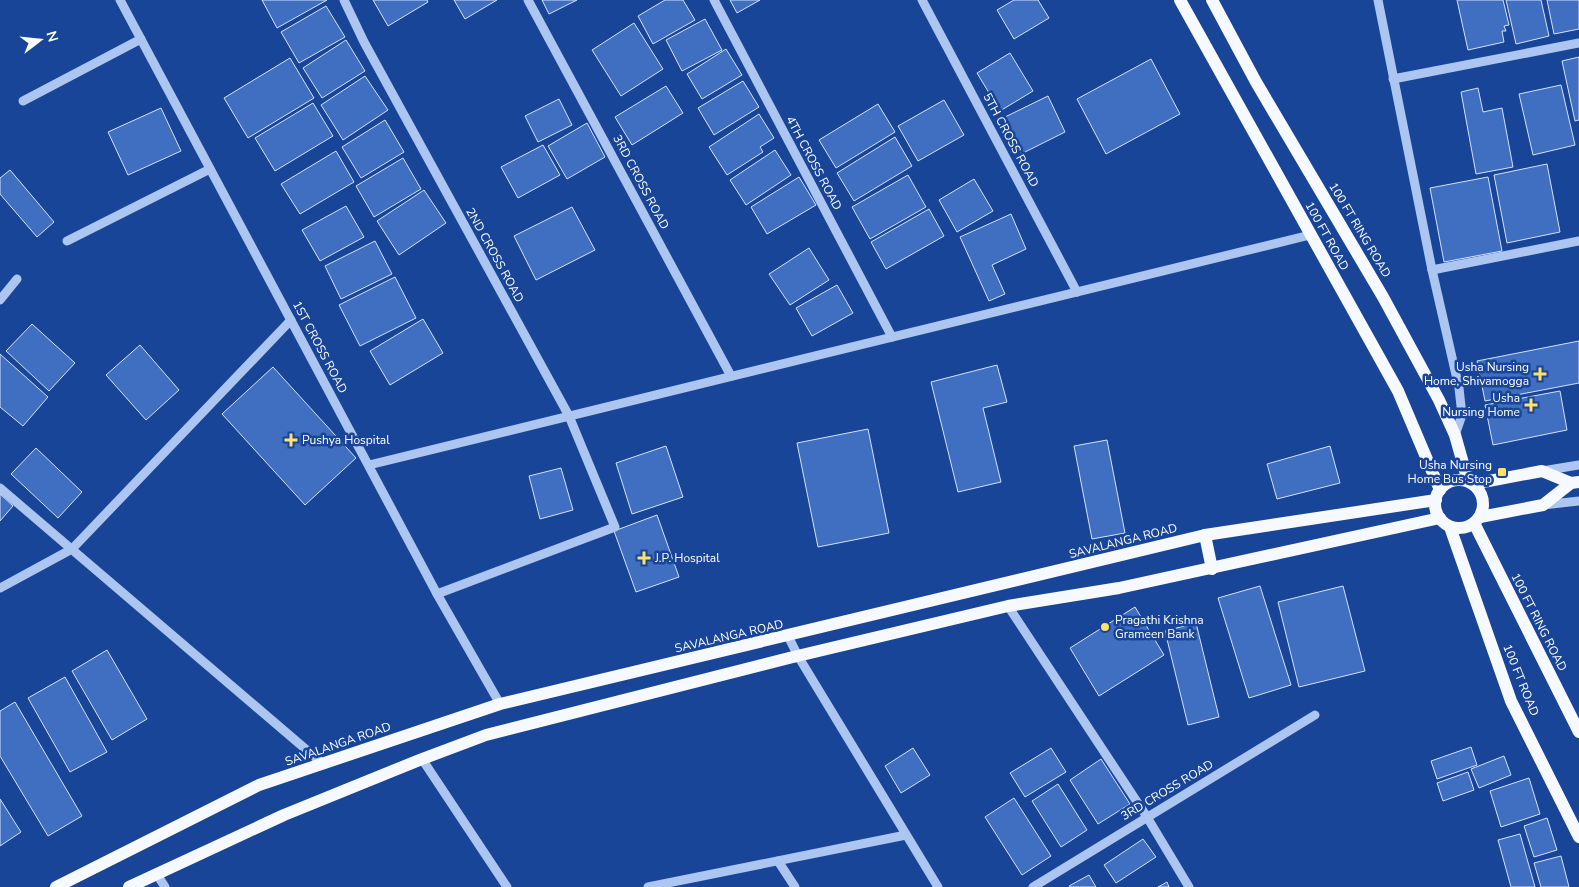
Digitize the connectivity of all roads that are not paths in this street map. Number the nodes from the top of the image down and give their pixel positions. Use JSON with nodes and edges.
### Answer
{"nodes":[{"id":1,"x":120,"y":0,"type":"edge"},
{"id":2,"x":344,"y":0,"type":"edge"},
{"id":3,"x":528,"y":0,"type":"edge"},
{"id":4,"x":714,"y":0,"type":"edge"},
{"id":5,"x":922,"y":0,"type":"edge"},
{"id":6,"x":1180,"y":0,"type":"edge"},
{"id":7,"x":1212,"y":0,"type":"edge"},
{"id":8,"x":1378,"y":0,"type":"edge"},
{"id":9,"x":141,"y":39,"type":"junction"},
{"id":10,"x":1579,"y":43,"type":"edge"},
{"id":11,"x":1393,"y":79,"type":"junction"},
{"id":12,"x":23,"y":101,"type":"dead end"},
{"id":13,"x":210,"y":169,"type":"junction"},
{"id":14,"x":1310,"y":235,"type":"junction"},
{"id":15,"x":67,"y":241,"type":"dead end"},
{"id":16,"x":1579,"y":241,"type":"edge"},
{"id":17,"x":1432,"y":270,"type":"junction"},
{"id":18,"x":17,"y":280,"type":"dead end"},
{"id":19,"x":1077,"y":292,"type":"junction"},
{"id":20,"x":0,"y":300,"type":"edge"},
{"id":21,"x":291,"y":320,"type":"junction"},
{"id":22,"x":892,"y":337,"type":"junction"},
{"id":23,"x":731,"y":376,"type":"junction"},
{"id":24,"x":569,"y":416,"type":"junction"},
{"id":25,"x":1455,"y":435,"type":"junction"},
{"id":26,"x":369,"y":465,"type":"junction"},
{"id":27,"x":1579,"y":465,"type":"edge"},
{"id":28,"x":1542,"y":471,"type":"junction"},
{"id":29,"x":1470,"y":483,"type":"junction"},
{"id":30,"x":1575,"y":483,"type":"edge"},
{"id":31,"x":0,"y":488,"type":"edge"},
{"id":32,"x":1438,"y":495,"type":"junction"},
{"id":33,"x":1579,"y":501,"type":"edge"},
{"id":34,"x":1543,"y":505,"type":"junction"},
{"id":35,"x":1440,"y":518,"type":"junction"},
{"id":36,"x":1477,"y":520,"type":"junction"},
{"id":37,"x":1450,"y":527,"type":"junction"},
{"id":38,"x":1205,"y":535,"type":"junction"},
{"id":39,"x":72,"y":549,"type":"junction"},
{"id":40,"x":1212,"y":569,"type":"junction"},
{"id":41,"x":0,"y":588,"type":"edge"},
{"id":42,"x":437,"y":594,"type":"junction"},
{"id":43,"x":1008,"y":606,"type":"junction"},
{"id":44,"x":788,"y":636,"type":"junction"},
{"id":45,"x":798,"y":656,"type":"junction"},
{"id":46,"x":500,"y":704,"type":"junction"},
{"id":47,"x":1315,"y":715,"type":"dead end"},
{"id":48,"x":1579,"y":731,"type":"edge"},
{"id":49,"x":422,"y":758,"type":"junction"},
{"id":50,"x":323,"y":764,"type":"junction"},
{"id":51,"x":1146,"y":817,"type":"junction"},
{"id":52,"x":906,"y":835,"type":"junction"},
{"id":53,"x":1579,"y":837,"type":"edge"},
{"id":54,"x":778,"y":861,"type":"junction"},
{"id":55,"x":156,"y":873,"type":"junction"},
{"id":56,"x":56,"y":887,"type":"edge"},
{"id":57,"x":129,"y":887,"type":"edge"},
{"id":58,"x":165,"y":887,"type":"edge"},
{"id":59,"x":507,"y":887,"type":"edge"},
{"id":60,"x":648,"y":887,"type":"edge"},
{"id":61,"x":795,"y":887,"type":"edge"},
{"id":62,"x":938,"y":887,"type":"edge"},
{"id":63,"x":1033,"y":887,"type":"edge"},
{"id":64,"x":1189,"y":887,"type":"edge"}],
"edges":[{"from":1,"to":9,"type":"street","name":"1ST CROSS ROAD"},
{"from":2,"to":24,"type":"street","name":"2ND CROSS ROAD"},
{"from":3,"to":23,"type":"street","name":"3RD CROSS ROAD"},
{"from":4,"to":22,"type":"street","name":"4TH CROSS ROAD"},
{"from":5,"to":19,"type":"street","name":"5TH CROSS ROAD"},
{"from":6,"to":14,"type":"main road","name":"100 FT ROAD"},
{"from":7,"to":25,"type":"main road","name":"100 FT RING ROAD"},
{"from":8,"to":11,"type":"street"},
{"from":9,"to":12,"type":"street"},
{"from":9,"to":13,"type":"street","name":"1ST CROSS ROAD"},
{"from":10,"to":11,"type":"street"},
{"from":11,"to":17,"type":"street"},
{"from":13,"to":15,"type":"street"},
{"from":13,"to":21,"type":"street","name":"1ST CROSS ROAD"},
{"from":14,"to":19,"type":"street"},
{"from":14,"to":32,"type":"main road","name":"100 FT ROAD"},
{"from":16,"to":17,"type":"street"},
{"from":17,"to":25,"type":"street"},
{"from":18,"to":20,"type":"street"},
{"from":19,"to":22,"type":"street"},
{"from":21,"to":26,"type":"street","name":"1ST CROSS ROAD"},
{"from":21,"to":39,"type":"street"},
{"from":22,"to":23,"type":"street"},
{"from":23,"to":24,"type":"street"},
{"from":24,"to":26,"type":"street"},
{"from":24,"to":42,"type":"street","name":"2ND CROSS ROAD"},
{"from":25,"to":29,"type":"main road","name":"100 FT RING ROAD"},
{"from":26,"to":42,"type":"street","name":"1ST CROSS ROAD"},
{"from":27,"to":28,"type":"street"},
{"from":28,"to":29,"type":"main road"},
{"from":28,"to":30,"type":"main road"},
{"from":29,"to":32,"type":"main road"},
{"from":29,"to":36,"type":"main road"},
{"from":30,"to":34,"type":"main road"},
{"from":31,"to":39,"type":"street"},
{"from":32,"to":35,"type":"main road"},
{"from":32,"to":38,"type":"main road","name":"SAVALANGA ROAD"},
{"from":33,"to":34,"type":"street"},
{"from":34,"to":36,"type":"main road"},
{"from":35,"to":37,"type":"main road"},
{"from":35,"to":40,"type":"main road"},
{"from":36,"to":37,"type":"main road"},
{"from":36,"to":48,"type":"main road","name":"100 FT RING ROAD"},
{"from":37,"to":53,"type":"main road","name":"100 FT ROAD"},
{"from":38,"to":40,"type":"main road"},
{"from":38,"to":44,"type":"main road","name":"SAVALANGA ROAD"},
{"from":39,"to":41,"type":"street"},
{"from":39,"to":50,"type":"street"},
{"from":40,"to":43,"type":"main road"},
{"from":42,"to":46,"type":"street","name":"1ST CROSS ROAD"},
{"from":43,"to":45,"type":"main road"},
{"from":43,"to":51,"type":"street"},
{"from":44,"to":45,"type":"street"},
{"from":44,"to":46,"type":"main road","name":"SAVALANGA ROAD"},
{"from":45,"to":49,"type":"main road"},
{"from":45,"to":52,"type":"street"},
{"from":46,"to":50,"type":"main road","name":"SAVALANGA ROAD"},
{"from":47,"to":51,"type":"street","name":"3RD CROSS ROAD"},
{"from":49,"to":55,"type":"main road"},
{"from":49,"to":59,"type":"street"},
{"from":50,"to":56,"type":"main road","name":"SAVALANGA ROAD"},
{"from":51,"to":63,"type":"street","name":"3RD CROSS ROAD"},
{"from":51,"to":64,"type":"street"},
{"from":52,"to":54,"type":"street"},
{"from":52,"to":62,"type":"street"},
{"from":54,"to":60,"type":"street"},
{"from":54,"to":61,"type":"street"},
{"from":55,"to":57,"type":"main road"},
{"from":55,"to":58,"type":"street"}]}
